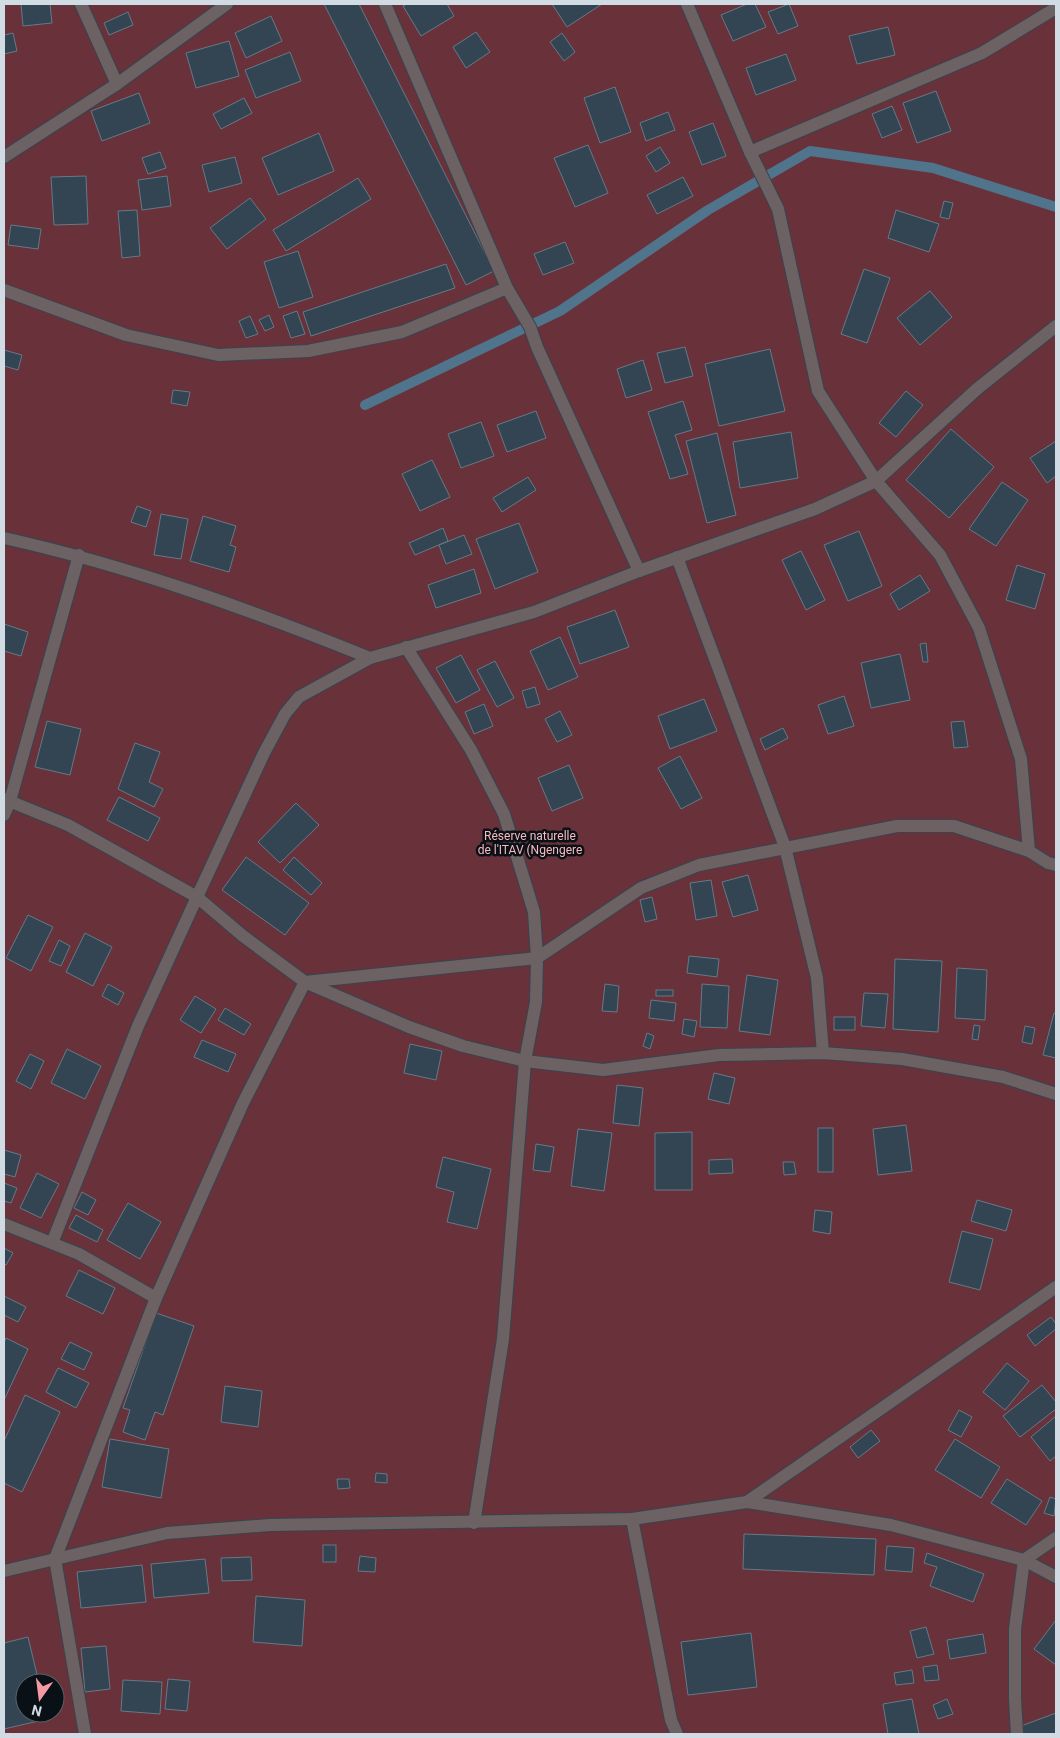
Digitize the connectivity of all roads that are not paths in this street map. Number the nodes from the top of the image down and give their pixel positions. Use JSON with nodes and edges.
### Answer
{"nodes":[{"id":1,"x":81,"y":4,"type":"edge"},
{"id":2,"x":226,"y":4,"type":"edge"},
{"id":3,"x":385,"y":4,"type":"edge"},
{"id":4,"x":687,"y":4,"type":"edge"},
{"id":5,"x":1056,"y":8,"type":"edge"},
{"id":6,"x":117,"y":84,"type":"junction"},
{"id":7,"x":750,"y":152,"type":"junction"},
{"id":8,"x":4,"y":157,"type":"edge"},
{"id":9,"x":507,"y":288,"type":"junction"},
{"id":10,"x":4,"y":290,"type":"edge"},
{"id":11,"x":1056,"y":326,"type":"edge"},
{"id":12,"x":876,"y":482,"type":"junction"},
{"id":13,"x":4,"y":538,"type":"edge"},
{"id":14,"x":79,"y":555,"type":"junction"},
{"id":15,"x":677,"y":557,"type":"junction"},
{"id":16,"x":639,"y":571,"type":"junction"},
{"id":17,"x":406,"y":647,"type":"junction"},
{"id":18,"x":370,"y":658,"type":"junction"},
{"id":19,"x":7,"y":800,"type":"edge"},
{"id":20,"x":4,"y":815,"type":"edge"},
{"id":21,"x":785,"y":847,"type":"junction"},
{"id":22,"x":1029,"y":852,"type":"junction"},
{"id":23,"x":1056,"y":864,"type":"edge"},
{"id":24,"x":197,"y":898,"type":"junction"},
{"id":25,"x":537,"y":958,"type":"junction"},
{"id":26,"x":305,"y":982,"type":"junction"},
{"id":27,"x":823,"y":1053,"type":"junction"},
{"id":28,"x":525,"y":1061,"type":"junction"},
{"id":29,"x":1056,"y":1094,"type":"edge"},
{"id":30,"x":4,"y":1224,"type":"edge"},
{"id":31,"x":52,"y":1243,"type":"junction"},
{"id":32,"x":1056,"y":1287,"type":"edge"},
{"id":33,"x":156,"y":1298,"type":"junction"},
{"id":34,"x":747,"y":1502,"type":"junction"},
{"id":35,"x":632,"y":1519,"type":"junction"},
{"id":36,"x":474,"y":1523,"type":"junction"},
{"id":37,"x":1056,"y":1538,"type":"edge"},
{"id":38,"x":55,"y":1559,"type":"junction"},
{"id":39,"x":1024,"y":1560,"type":"junction"},
{"id":40,"x":4,"y":1570,"type":"edge"},
{"id":41,"x":1056,"y":1577,"type":"edge"},
{"id":42,"x":85,"y":1734,"type":"edge"},
{"id":43,"x":677,"y":1734,"type":"edge"},
{"id":44,"x":1017,"y":1734,"type":"edge"}],
"edges":[{"from":1,"to":6,"type":"street"},
{"from":2,"to":6,"type":"street"},
{"from":3,"to":9,"type":"street"},
{"from":4,"to":7,"type":"street"},
{"from":5,"to":7,"type":"street"},
{"from":6,"to":8,"type":"street"},
{"from":7,"to":12,"type":"street"},
{"from":9,"to":10,"type":"street"},
{"from":9,"to":16,"type":"street"},
{"from":11,"to":12,"type":"street"},
{"from":12,"to":15,"type":"street"},
{"from":12,"to":22,"type":"street"},
{"from":13,"to":14,"type":"street"},
{"from":14,"to":18,"type":"street"},
{"from":14,"to":19,"type":"street"},
{"from":15,"to":16,"type":"street"},
{"from":15,"to":21,"type":"street"},
{"from":16,"to":17,"type":"street"},
{"from":17,"to":18,"type":"street"},
{"from":17,"to":25,"type":"street"},
{"from":18,"to":24,"type":"street"},
{"from":19,"to":20,"type":"street"},
{"from":19,"to":24,"type":"street"},
{"from":21,"to":22,"type":"street"},
{"from":21,"to":25,"type":"street"},
{"from":21,"to":27,"type":"street"},
{"from":22,"to":23,"type":"street"},
{"from":24,"to":26,"type":"street"},
{"from":24,"to":31,"type":"street"},
{"from":25,"to":26,"type":"street"},
{"from":25,"to":28,"type":"street"},
{"from":26,"to":28,"type":"street"},
{"from":26,"to":33,"type":"street"},
{"from":27,"to":28,"type":"street"},
{"from":27,"to":29,"type":"street"},
{"from":28,"to":36,"type":"street"},
{"from":30,"to":31,"type":"street"},
{"from":31,"to":33,"type":"street"},
{"from":32,"to":34,"type":"street"},
{"from":33,"to":38,"type":"street"},
{"from":34,"to":35,"type":"street"},
{"from":34,"to":39,"type":"street"},
{"from":35,"to":36,"type":"street"},
{"from":35,"to":43,"type":"street"},
{"from":36,"to":38,"type":"street"},
{"from":37,"to":39,"type":"street"},
{"from":38,"to":40,"type":"street"},
{"from":38,"to":42,"type":"street"},
{"from":39,"to":41,"type":"street"},
{"from":39,"to":44,"type":"street"}]}
